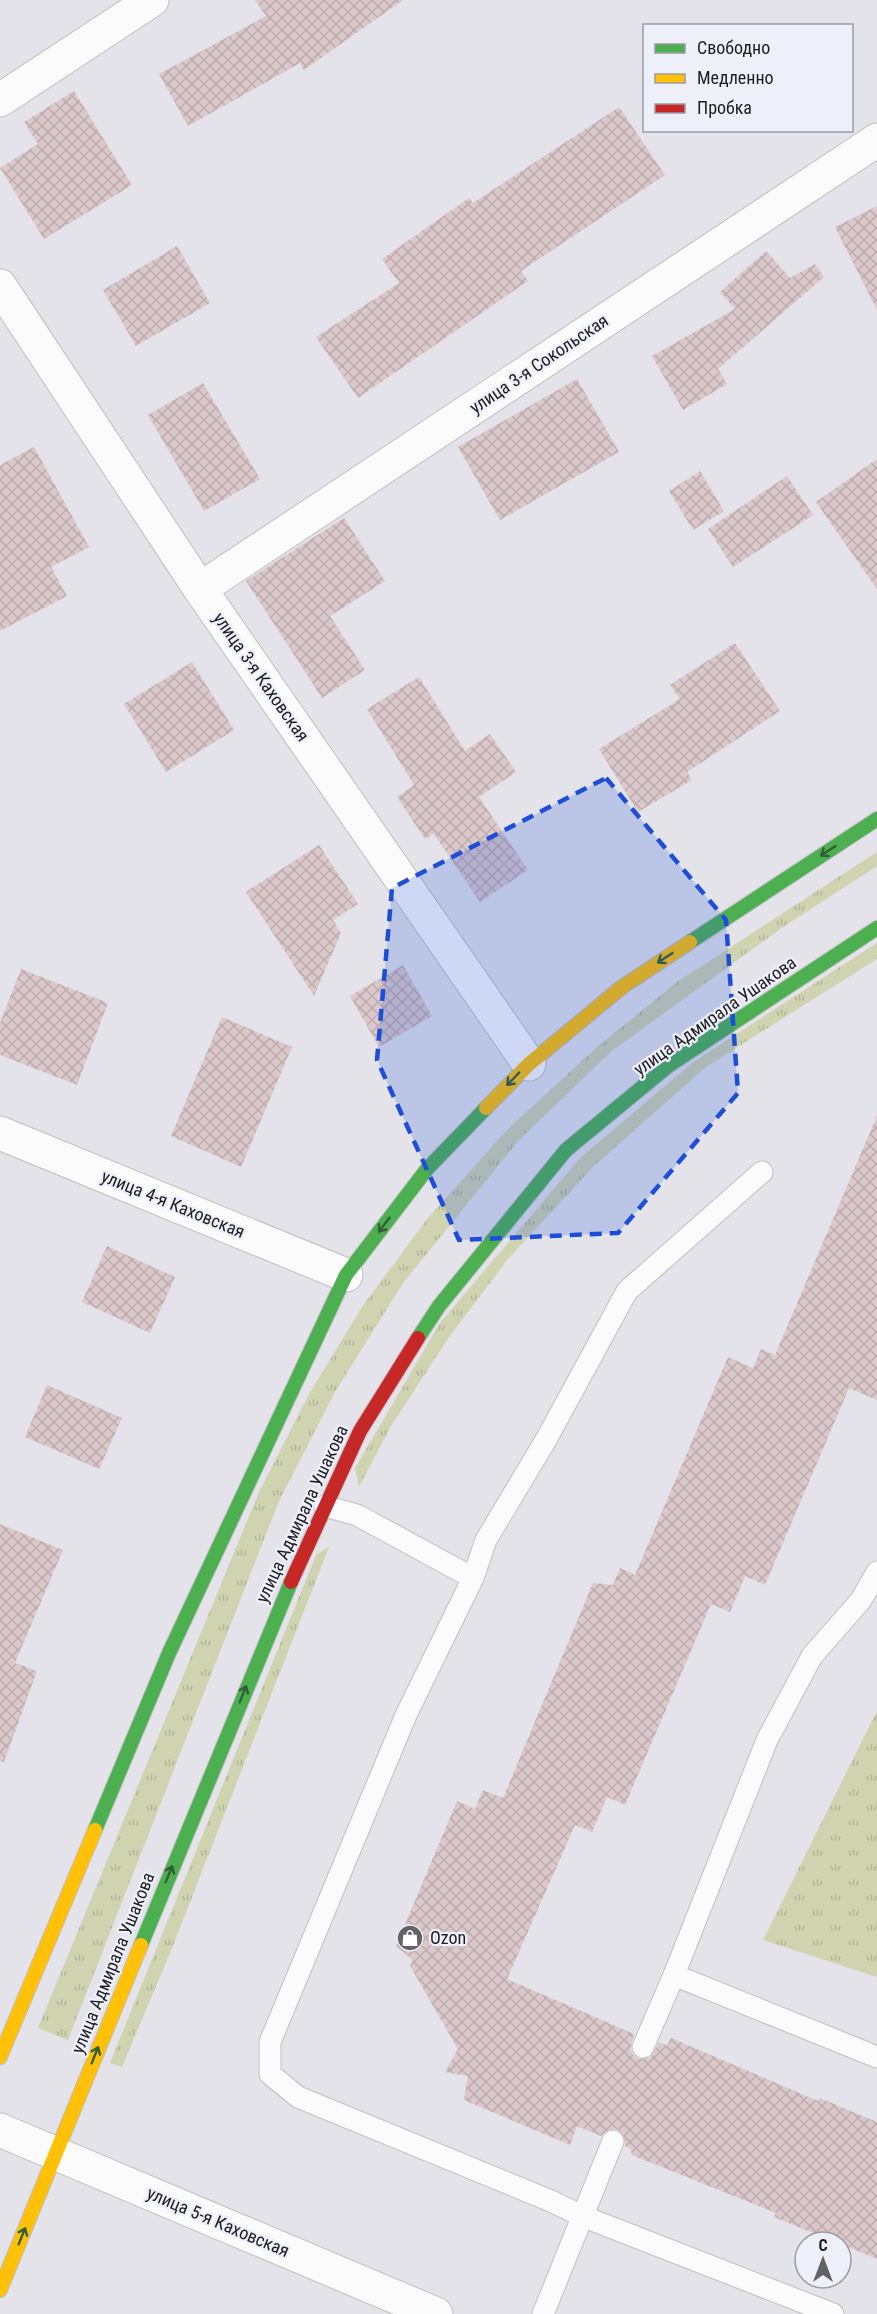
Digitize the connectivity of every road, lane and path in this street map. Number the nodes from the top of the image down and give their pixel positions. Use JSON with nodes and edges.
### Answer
{"nodes":[{"id":1,"x":152,"y":0,"type":"edge"},
{"id":2,"x":0,"y":100,"type":"edge"},
{"id":3,"x":877,"y":140,"type":"edge"},
{"id":4,"x":0,"y":286,"type":"edge"},
{"id":5,"x":200,"y":589,"type":"junction"},
{"id":6,"x":877,"y":819,"type":"edge"},
{"id":7,"x":877,"y":928,"type":"edge"},
{"id":8,"x":528,"y":1064,"type":"junction"},
{"id":9,"x":0,"y":1133,"type":"edge"},
{"id":10,"x":762,"y":1172,"type":"dead end"},
{"id":11,"x":346,"y":1275,"type":"junction"},
{"id":12,"x":325,"y":1506,"type":"junction"},
{"id":13,"x":877,"y":1572,"type":"edge"},
{"id":14,"x":473,"y":1578,"type":"junction"},
{"id":15,"x":674,"y":1975,"type":"junction"},
{"id":16,"x":643,"y":2047,"type":"dead end"},
{"id":17,"x":0,"y":2057,"type":"edge"},
{"id":18,"x":877,"y":2057,"type":"edge"},
{"id":19,"x":0,"y":2130,"type":"edge"},
{"id":20,"x":613,"y":2141,"type":"dead end"},
{"id":21,"x":57,"y":2153,"type":"junction"},
{"id":22,"x":582,"y":2217,"type":"junction"},
{"id":23,"x":0,"y":2290,"type":"edge"},
{"id":24,"x":436,"y":2314,"type":"edge"},
{"id":25,"x":543,"y":2314,"type":"edge"},
{"id":26,"x":833,"y":2314,"type":"edge"}],
"edges":[{"from":1,"to":2,"type":"street"},
{"from":3,"to":5,"type":"street","name":"улица 3-я Сокольская"},
{"from":4,"to":5,"type":"street","name":"улица 3-я Каховская"},
{"from":5,"to":8,"type":"street","name":"улица 3-я Каховская"},
{"from":6,"to":8,"type":"main road","one_way":true},
{"from":7,"to":12,"type":"main road","name":"улица Адмирала Ушакова"},
{"from":8,"to":11,"type":"main road","one_way":true},
{"from":9,"to":11,"type":"street","name":"улица 4-я Каховская"},
{"from":10,"to":14,"type":"lane"},
{"from":11,"to":17,"type":"main road"},
{"from":12,"to":14,"type":"lane"},
{"from":21,"to":12,"type":"main road","name":"улица Адмирала Ушакова","one_way":true},
{"from":13,"to":15,"type":"lane"},
{"from":14,"to":22,"type":"lane"},
{"from":15,"to":16,"type":"lane"},
{"from":15,"to":18,"type":"lane"},
{"from":19,"to":21,"type":"street","name":"улица 5-я Каховская"},
{"from":20,"to":22,"type":"lane"},
{"from":23,"to":21,"type":"main road","name":"улица Адмирала Ушакова","one_way":true},
{"from":21,"to":24,"type":"street","name":"улица 5-я Каховская"},
{"from":22,"to":25,"type":"lane"},
{"from":22,"to":26,"type":"lane"}]}
